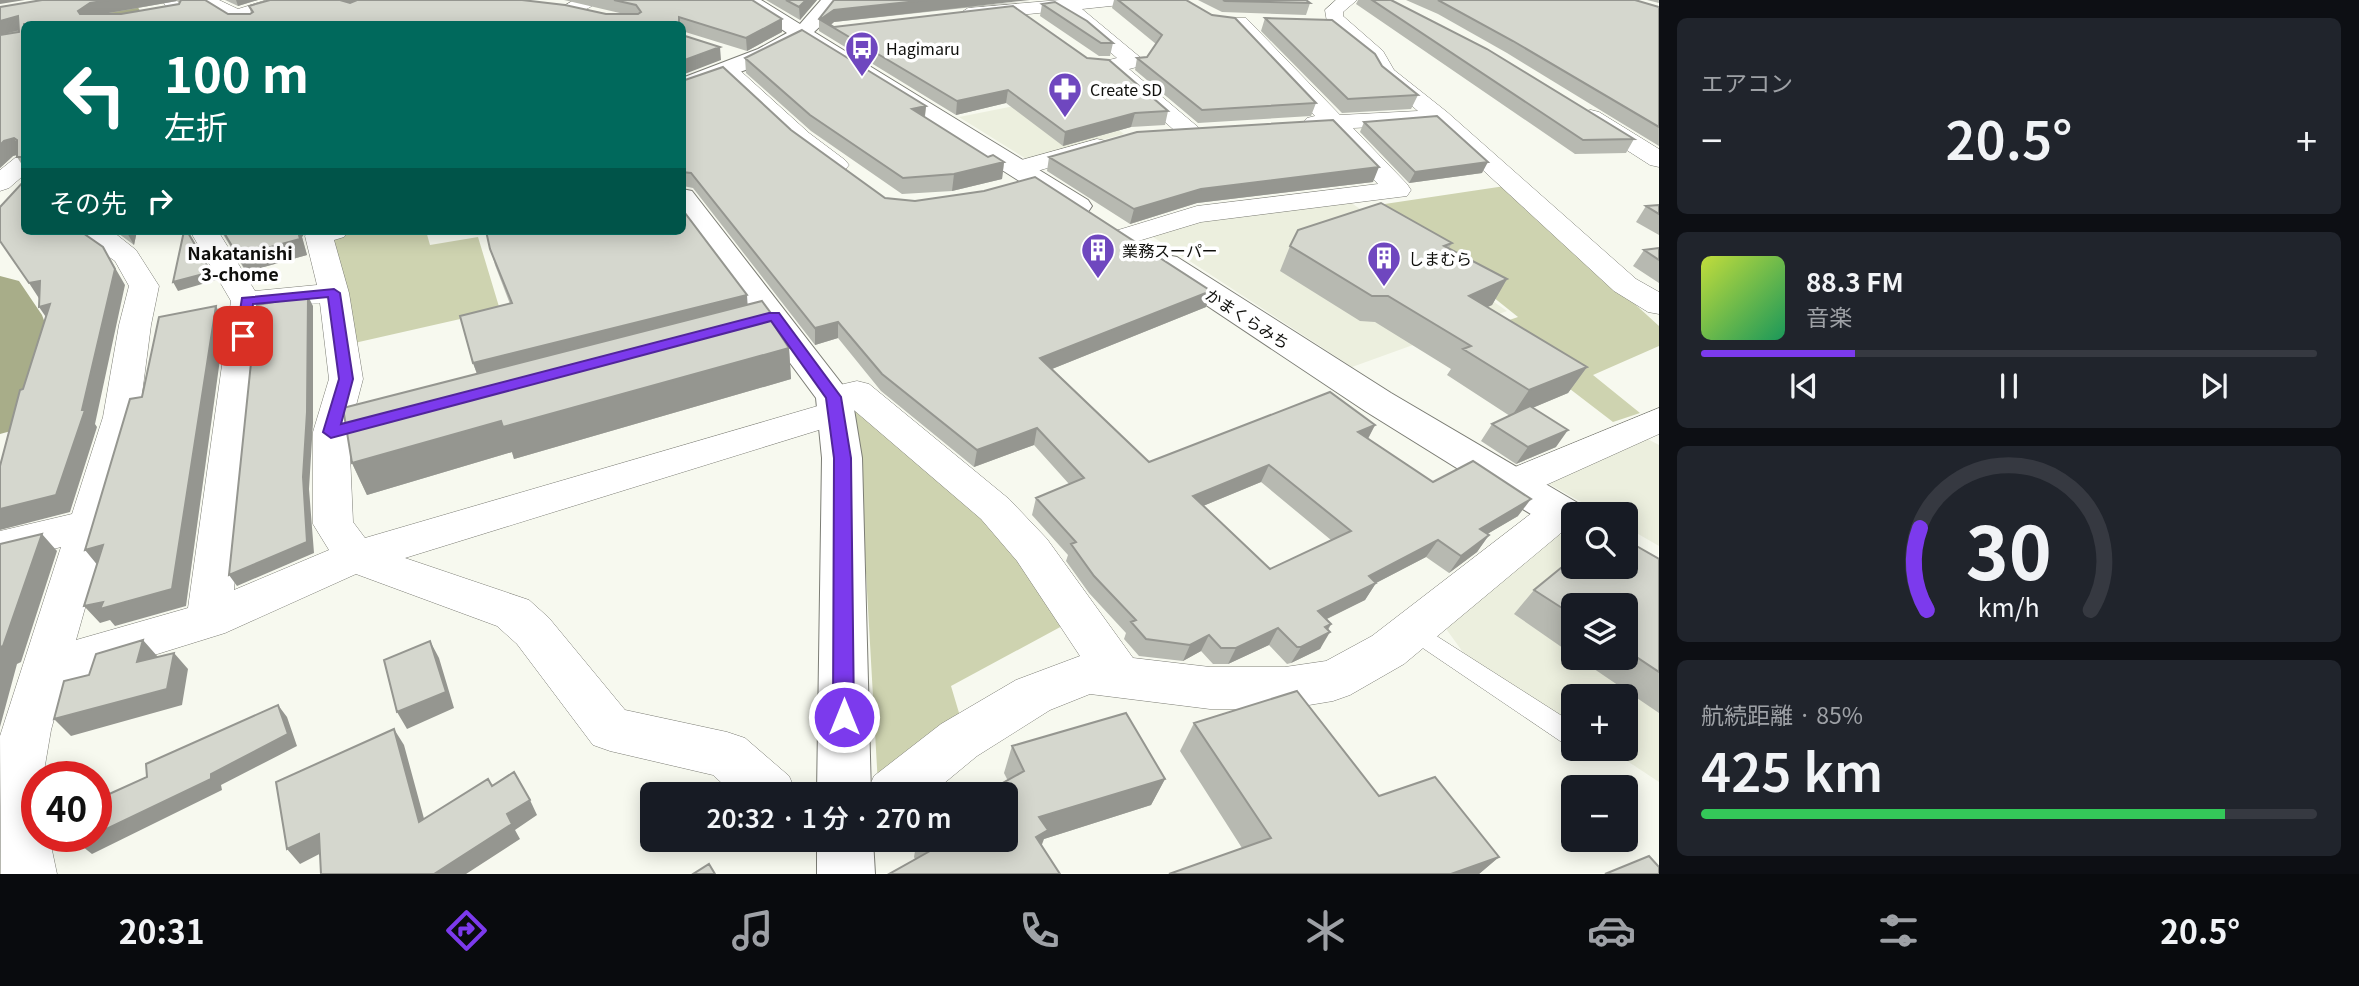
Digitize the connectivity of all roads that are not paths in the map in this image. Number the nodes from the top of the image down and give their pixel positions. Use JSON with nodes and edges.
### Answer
{"nodes":[{"id":1,"x":205,"y":0,"type":"edge"},
{"id":2,"x":287,"y":0,"type":"edge"},
{"id":3,"x":590,"y":0,"type":"edge"},
{"id":4,"x":748,"y":0,"type":"edge"},
{"id":5,"x":831,"y":0,"type":"edge"},
{"id":6,"x":1120,"y":0,"type":"edge"},
{"id":7,"x":1348,"y":0,"type":"edge"},
{"id":8,"x":1096,"y":1,"type":"edge"},
{"id":9,"x":1066,"y":4,"type":"junction"},
{"id":10,"x":174,"y":5,"type":"edge"},
{"id":11,"x":1015,"y":9,"type":"junction"},
{"id":12,"x":954,"y":13,"type":"edge"},
{"id":13,"x":153,"y":15,"type":"edge"},
{"id":14,"x":603,"y":18,"type":"edge"},
{"id":15,"x":241,"y":20,"type":"edge"},
{"id":16,"x":192,"y":21,"type":"edge"},
{"id":17,"x":1240,"y":22,"type":"edge"},
{"id":18,"x":1314,"y":23,"type":"edge"},
{"id":19,"x":1339,"y":24,"type":"junction"},
{"id":20,"x":1035,"y":25,"type":"edge"},
{"id":21,"x":803,"y":32,"type":"junction"},
{"id":22,"x":733,"y":60,"type":"junction"},
{"id":23,"x":686,"y":84,"type":"edge"},
{"id":24,"x":1569,"y":103,"type":"edge"},
{"id":25,"x":1439,"y":117,"type":"junction"},
{"id":26,"x":1331,"y":122,"type":"junction"},
{"id":27,"x":1293,"y":125,"type":"edge"},
{"id":28,"x":1215,"y":130,"type":"edge"},
{"id":29,"x":1190,"y":132,"type":"junction"},
{"id":30,"x":1155,"y":135,"type":"edge"},
{"id":31,"x":1119,"y":140,"type":"edge"},
{"id":32,"x":1659,"y":160,"type":"edge"},
{"id":33,"x":854,"y":178,"type":"edge"},
{"id":34,"x":1021,"y":179,"type":"junction"},
{"id":35,"x":686,"y":202,"type":"edge"},
{"id":36,"x":99,"y":235,"type":"edge"},
{"id":37,"x":206,"y":235,"type":"edge"},
{"id":38,"x":322,"y":235,"type":"edge"},
{"id":39,"x":1125,"y":237,"type":"junction"},
{"id":40,"x":334,"y":293,"type":"junction"},
{"id":41,"x":246,"y":301,"type":"junction"},
{"id":42,"x":1659,"y":305,"type":"edge"},
{"id":43,"x":774,"y":316,"type":"junction"},
{"id":44,"x":734,"y":326,"type":"edge"},
{"id":45,"x":834,"y":405,"type":"junction"},
{"id":46,"x":1659,"y":420,"type":"edge"},
{"id":47,"x":1512,"y":484,"type":"junction"},
{"id":48,"x":1561,"y":513,"type":"edge"},
{"id":49,"x":1561,"y":520,"type":"edge"},
{"id":50,"x":87,"y":525,"type":"junction"},
{"id":51,"x":0,"y":547,"type":"edge"},
{"id":52,"x":355,"y":557,"type":"junction"},
{"id":53,"x":210,"y":609,"type":"dead end"},
{"id":54,"x":1413,"y":630,"type":"junction"},
{"id":55,"x":45,"y":669,"type":"junction"},
{"id":56,"x":1120,"y":677,"type":"junction"},
{"id":57,"x":1561,"y":728,"type":"edge"},
{"id":58,"x":757,"y":782,"type":"edge"},
{"id":59,"x":844,"y":782,"type":"edge"},
{"id":60,"x":907,"y":782,"type":"edge"},
{"id":61,"x":30,"y":874,"type":"edge"}],
"edges":[{"from":1,"to":15,"type":"street"},
{"from":2,"to":15,"type":"street"},
{"from":3,"to":14,"type":"street"},
{"from":4,"to":21,"type":"main road","name":"かまくらみち"},
{"from":5,"to":21,"type":"main road"},
{"from":6,"to":8,"type":"street"},
{"from":7,"to":19,"type":"street"},
{"from":8,"to":9,"type":"street"},
{"from":9,"to":11,"type":"street"},
{"from":9,"to":29,"type":"street"},
{"from":10,"to":13,"type":"street"},
{"from":10,"to":16,"type":"street"},
{"from":11,"to":12,"type":"street"},
{"from":11,"to":20,"type":"street"},
{"from":17,"to":26,"type":"street"},
{"from":18,"to":19,"type":"street"},
{"from":19,"to":25,"type":"street"},
{"from":21,"to":22,"type":"main road"},
{"from":21,"to":34,"type":"main road","name":"かまくらみち"},
{"from":22,"to":23,"type":"main road"},
{"from":22,"to":33,"type":"street"},
{"from":24,"to":32,"type":"street"},
{"from":25,"to":26,"type":"street"},
{"from":25,"to":42,"type":"street"},
{"from":26,"to":27,"type":"street"},
{"from":26,"to":39,"type":"street"},
{"from":28,"to":29,"type":"street"},
{"from":29,"to":30,"type":"street"},
{"from":31,"to":34,"type":"street"},
{"from":34,"to":39,"type":"main road","name":"かまくらみち"},
{"from":35,"to":43,"type":"main road"},
{"from":36,"to":50,"type":"street"},
{"from":37,"to":41,"type":"street"},
{"from":38,"to":40,"type":"street"},
{"from":39,"to":47,"type":"main road","name":"かまくらみち"},
{"from":40,"to":41,"type":"street"},
{"from":40,"to":52,"type":"street"},
{"from":41,"to":53,"type":"street"},
{"from":43,"to":44,"type":"street"},
{"from":43,"to":45,"type":"main road"},
{"from":45,"to":52,"type":"street"},
{"from":45,"to":56,"type":"street"},
{"from":45,"to":59,"type":"main road"},
{"from":46,"to":47,"type":"street"},
{"from":47,"to":48,"type":"main road","name":"かまくらみち"},
{"from":49,"to":54,"type":"street"},
{"from":50,"to":51,"type":"street"},
{"from":50,"to":55,"type":"street"},
{"from":52,"to":55,"type":"street"},
{"from":52,"to":58,"type":"street"},
{"from":54,"to":56,"type":"street"},
{"from":54,"to":57,"type":"lane"},
{"from":55,"to":61,"type":"street"},
{"from":56,"to":60,"type":"street"}]}
